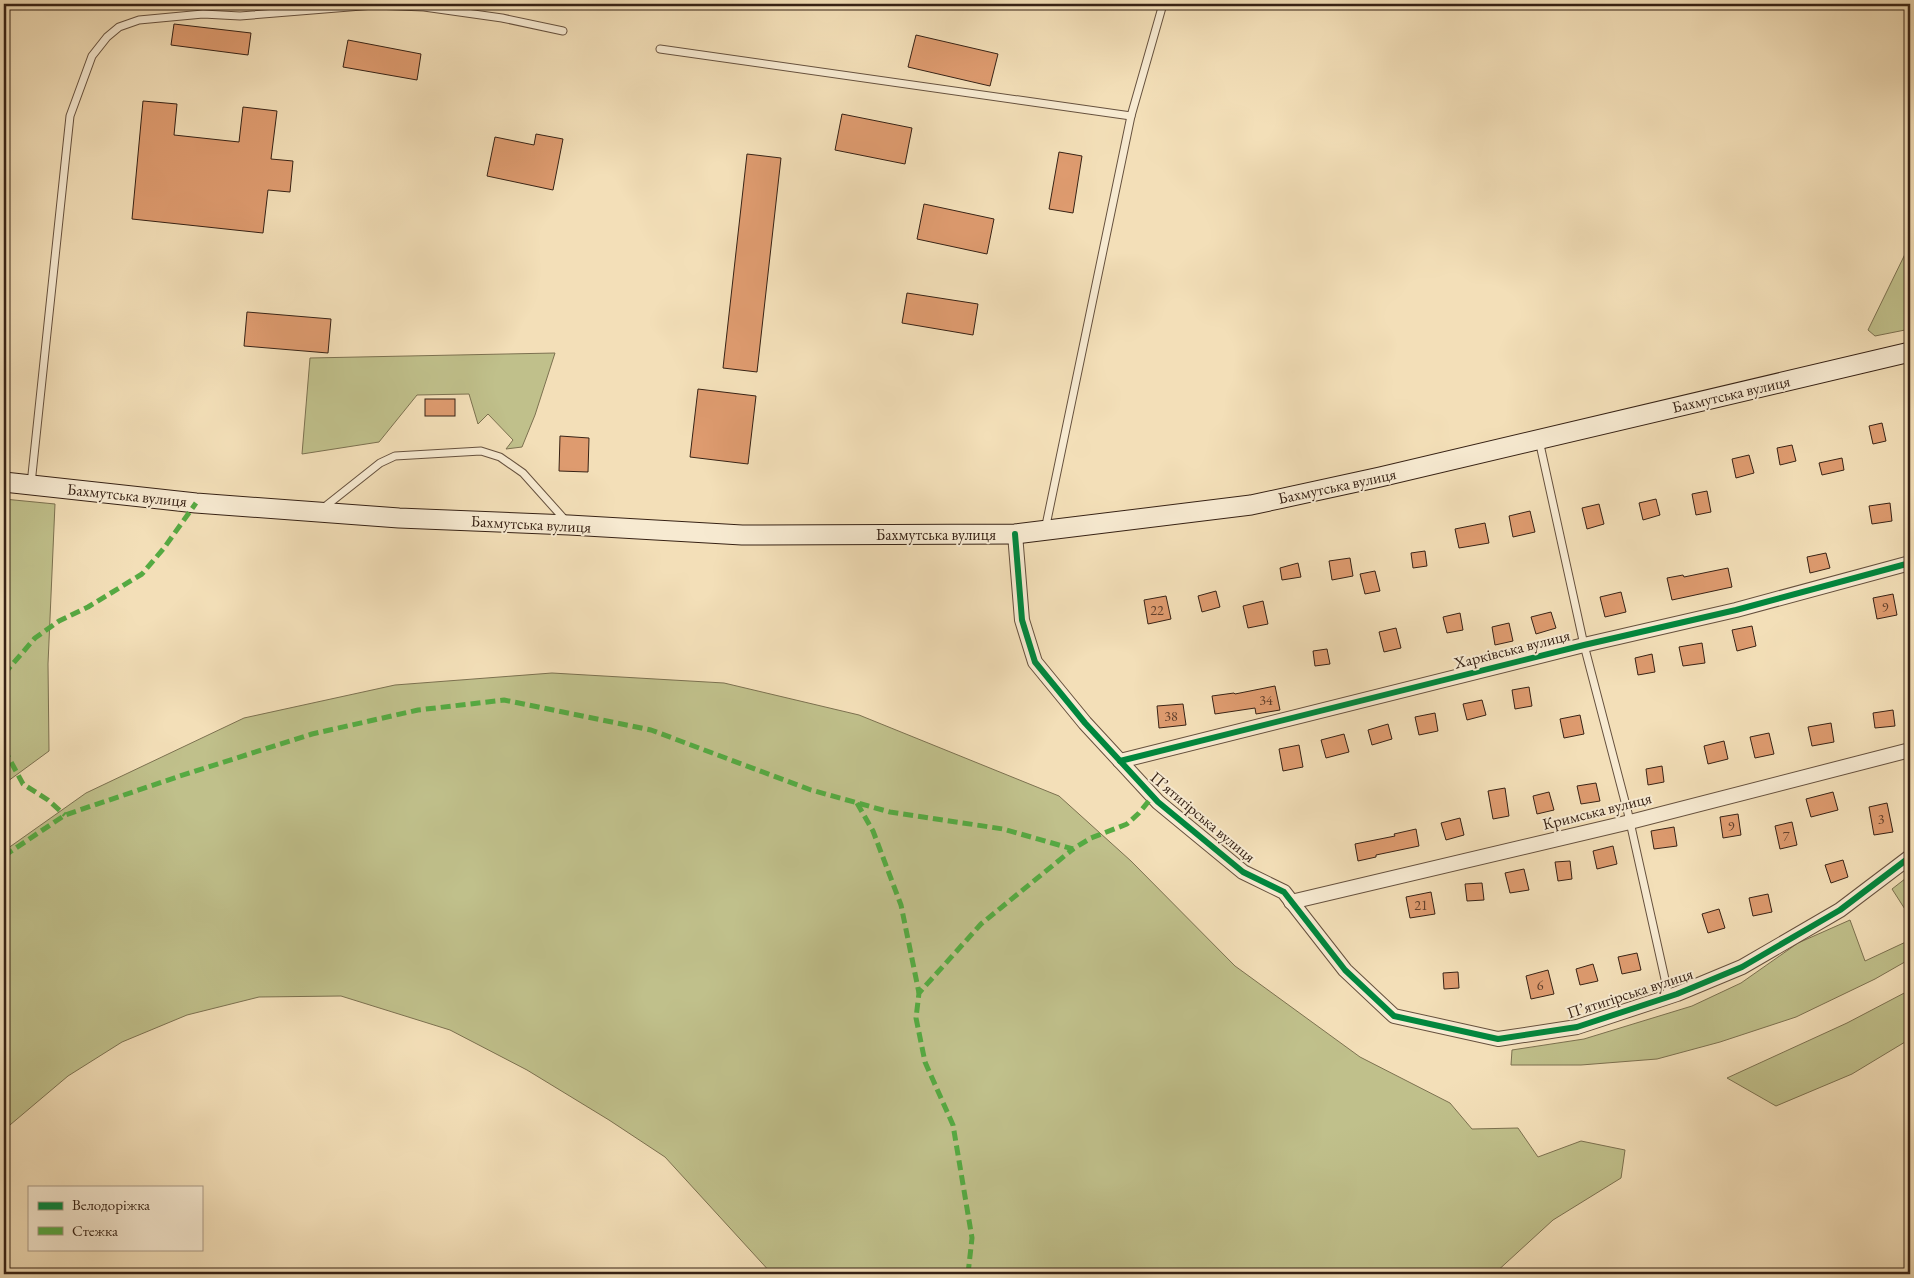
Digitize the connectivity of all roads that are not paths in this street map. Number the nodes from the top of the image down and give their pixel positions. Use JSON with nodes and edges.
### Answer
{"nodes":[{"id":1,"x":1163,"y":4,"type":"edge"},
{"id":2,"x":563,"y":31,"type":"dead end"},
{"id":3,"x":660,"y":49,"type":"dead end"},
{"id":4,"x":1131,"y":116,"type":"junction"},
{"id":5,"x":1910,"y":352,"type":"edge"},
{"id":6,"x":1539,"y":440,"type":"junction"},
{"id":7,"x":4,"y":482,"type":"edge"},
{"id":8,"x":30,"y":484,"type":"junction"},
{"id":9,"x":318,"y":512,"type":"junction"},
{"id":10,"x":570,"y":525,"type":"junction"},
{"id":11,"x":1044,"y":531,"type":"junction"},
{"id":12,"x":1015,"y":534,"type":"junction"},
{"id":13,"x":1910,"y":563,"type":"edge"},
{"id":14,"x":1584,"y":645,"type":"junction"},
{"id":15,"x":1910,"y":750,"type":"edge"},
{"id":16,"x":1120,"y":761,"type":"junction"},
{"id":17,"x":1630,"y":822,"type":"junction"},
{"id":18,"x":1910,"y":858,"type":"edge"},
{"id":19,"x":1291,"y":902,"type":"junction"},
{"id":20,"x":1669,"y":996,"type":"junction"}],
"edges":[{"from":1,"to":4,"type":"lane"},
{"from":2,"to":8,"type":"lane"},
{"from":3,"to":4,"type":"lane"},
{"from":4,"to":11,"type":"lane"},
{"from":5,"to":6,"type":"main road","name":"Бахмутська вулиця"},
{"from":6,"to":11,"type":"main road","name":"Бахмутська вулиця"},
{"from":6,"to":14,"type":"lane"},
{"from":7,"to":8,"type":"main road","name":"Бахмутська вулиця"},
{"from":8,"to":9,"type":"main road","name":"Бахмутська вулиця"},
{"from":9,"to":10,"type":"main road","name":"Бахмутська вулиця"},
{"from":9,"to":10,"type":"lane"},
{"from":10,"to":12,"type":"main road","name":"Бахмутська вулиця"},
{"from":11,"to":12,"type":"main road","name":"Бахмутська вулиця"},
{"from":12,"to":16,"type":"street","name":"П’ятигірська вулиця"},
{"from":13,"to":14,"type":"street","name":"Харківська вулиця"},
{"from":14,"to":16,"type":"street","name":"Харківська вулиця"},
{"from":14,"to":17,"type":"lane"},
{"from":15,"to":17,"type":"street","name":"Кримська вулиця"},
{"from":16,"to":19,"type":"street","name":"П’ятигірська вулиця"},
{"from":17,"to":19,"type":"street","name":"Кримська вулиця"},
{"from":17,"to":20,"type":"lane"},
{"from":18,"to":20,"type":"street","name":"П’ятигірська вулиця"},
{"from":19,"to":20,"type":"street","name":"П’ятигірська вулиця"}]}
